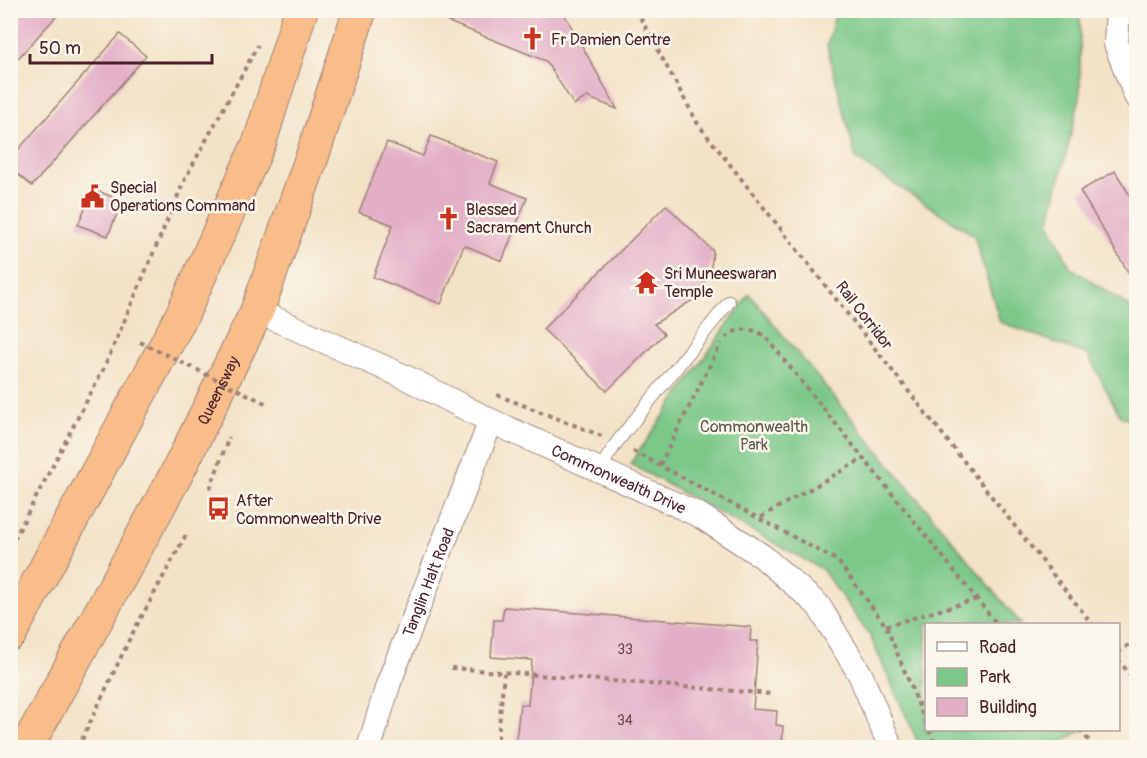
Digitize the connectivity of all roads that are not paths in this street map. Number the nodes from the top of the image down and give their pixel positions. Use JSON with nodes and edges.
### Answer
{"nodes":[{"id":1,"x":301,"y":10,"type":"edge"},
{"id":2,"x":360,"y":10,"type":"edge"},
{"id":3,"x":1118,"y":10,"type":"edge"},
{"id":4,"x":1137,"y":96,"type":"edge"},
{"id":5,"x":729,"y":302,"type":"dead end"},
{"id":6,"x":257,"y":311,"type":"junction"},
{"id":7,"x":491,"y":421,"type":"junction"},
{"id":8,"x":599,"y":470,"type":"junction"},
{"id":9,"x":10,"y":634,"type":"edge"},
{"id":10,"x":26,"y":747,"type":"edge"},
{"id":11,"x":369,"y":747,"type":"edge"},
{"id":12,"x":891,"y":747,"type":"edge"}],
"edges":[{"from":1,"to":9,"type":"highway"},
{"from":2,"to":6,"type":"highway","name":"Queensway"},
{"from":3,"to":4,"type":"street"},
{"from":5,"to":8,"type":"lane"},
{"from":6,"to":7,"type":"street","name":"Commonwealth Drive"},
{"from":6,"to":10,"type":"highway","name":"Queensway"},
{"from":7,"to":8,"type":"street","name":"Commonwealth Drive"},
{"from":7,"to":11,"type":"street","name":"Tanglin Halt Road"},
{"from":8,"to":12,"type":"street","name":"Commonwealth Drive"}]}
